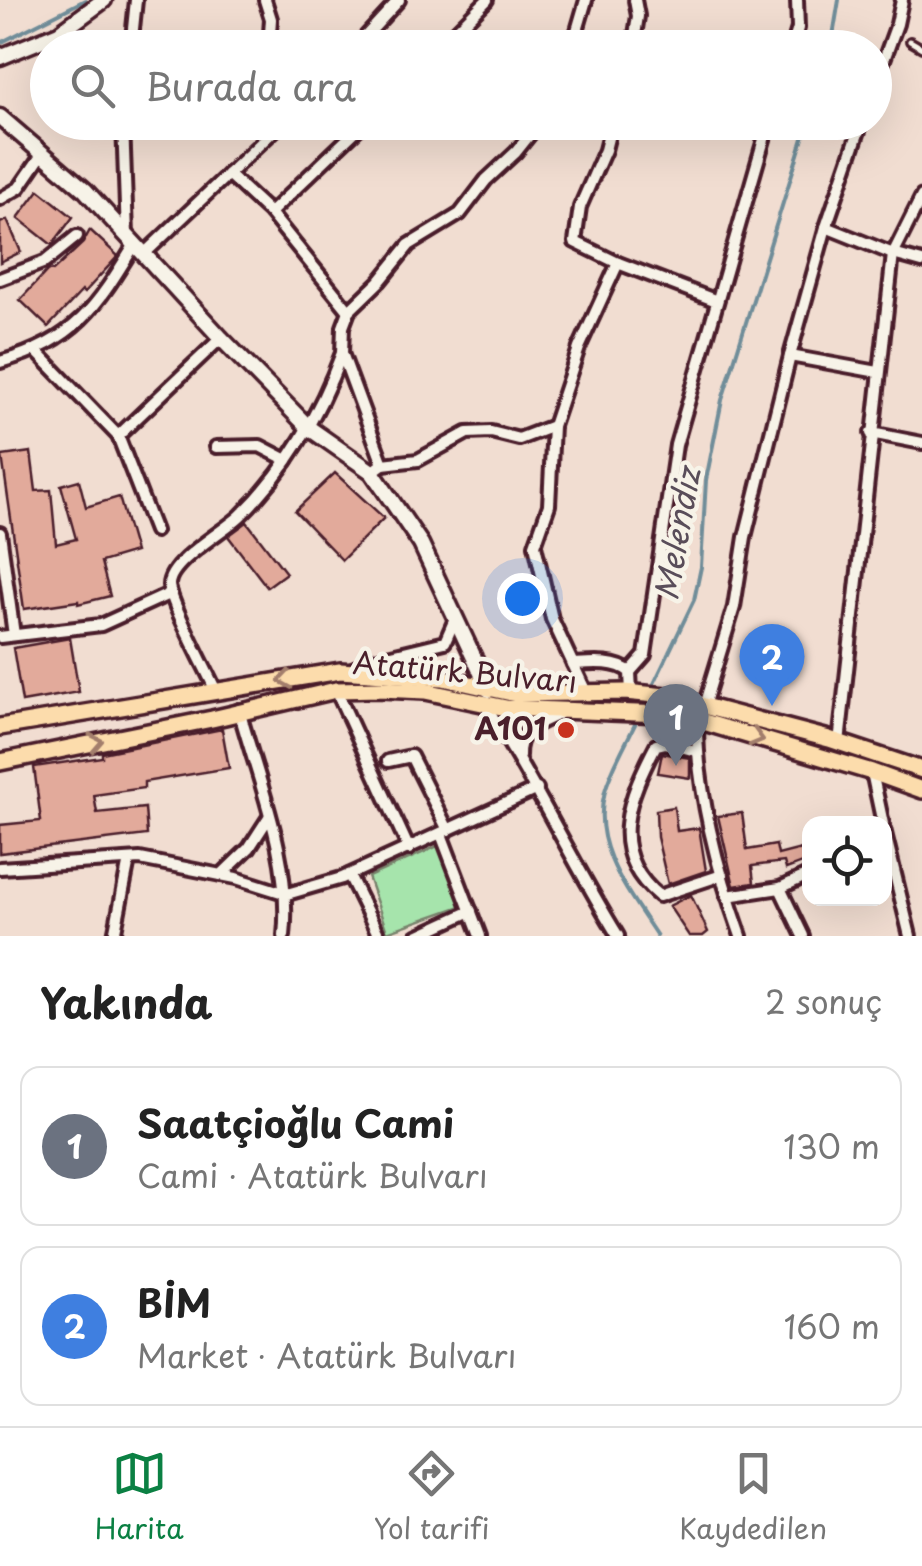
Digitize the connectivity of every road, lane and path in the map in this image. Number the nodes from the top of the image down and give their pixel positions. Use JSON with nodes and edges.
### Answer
{"nodes":[{"id":1,"x":104,"y":0,"type":"edge"},
{"id":2,"x":136,"y":0,"type":"edge"},
{"id":3,"x":265,"y":0,"type":"edge"},
{"id":4,"x":398,"y":0,"type":"edge"},
{"id":5,"x":487,"y":0,"type":"edge"},
{"id":6,"x":586,"y":0,"type":"edge"},
{"id":7,"x":634,"y":0,"type":"edge"},
{"id":8,"x":798,"y":0,"type":"edge"},
{"id":9,"x":902,"y":0,"type":"edge"},
{"id":10,"x":63,"y":30,"type":"edge"},
{"id":11,"x":132,"y":30,"type":"edge"},
{"id":12,"x":270,"y":30,"type":"edge"},
{"id":13,"x":370,"y":30,"type":"edge"},
{"id":14,"x":458,"y":30,"type":"edge"},
{"id":15,"x":577,"y":30,"type":"edge"},
{"id":16,"x":636,"y":30,"type":"edge"},
{"id":17,"x":797,"y":30,"type":"edge"},
{"id":18,"x":892,"y":31,"type":"edge"},
{"id":19,"x":910,"y":41,"type":"dead end"},
{"id":20,"x":30,"y":45,"type":"edge"},
{"id":21,"x":922,"y":48,"type":"edge"},
{"id":22,"x":0,"y":57,"type":"edge"},
{"id":23,"x":0,"y":117,"type":"edge"},
{"id":24,"x":125,"y":140,"type":"edge"},
{"id":25,"x":264,"y":140,"type":"edge"},
{"id":26,"x":346,"y":140,"type":"edge"},
{"id":27,"x":526,"y":140,"type":"edge"},
{"id":28,"x":608,"y":140,"type":"edge"},
{"id":29,"x":765,"y":140,"type":"edge"},
{"id":30,"x":856,"y":140,"type":"edge"},
{"id":31,"x":43,"y":154,"type":"junction"},
{"id":32,"x":228,"y":174,"type":"junction"},
{"id":33,"x":922,"y":196,"type":"edge"},
{"id":34,"x":0,"y":200,"type":"edge"},
{"id":35,"x":270,"y":214,"type":"junction"},
{"id":36,"x":826,"y":226,"type":"junction"},
{"id":37,"x":77,"y":236,"type":"dead end"},
{"id":38,"x":135,"y":244,"type":"junction"},
{"id":39,"x":892,"y":254,"type":"junction"},
{"id":40,"x":922,"y":262,"type":"edge"},
{"id":41,"x":618,"y":264,"type":"junction"},
{"id":42,"x":0,"y":279,"type":"edge"},
{"id":43,"x":717,"y":301,"type":"junction"},
{"id":44,"x":349,"y":311,"type":"junction"},
{"id":45,"x":221,"y":338,"type":"junction"},
{"id":46,"x":37,"y":352,"type":"junction"},
{"id":47,"x":342,"y":353,"type":"junction"},
{"id":48,"x":790,"y":356,"type":"junction"},
{"id":49,"x":0,"y":362,"type":"edge"},
{"id":50,"x":878,"y":372,"type":"junction"},
{"id":51,"x":552,"y":426,"type":"junction"},
{"id":52,"x":309,"y":428,"type":"junction"},
{"id":53,"x":871,"y":433,"type":"junction"},
{"id":54,"x":118,"y":436,"type":"junction"},
{"id":55,"x":922,"y":443,"type":"edge"},
{"id":56,"x":216,"y":447,"type":"dead end"},
{"id":57,"x":287,"y":460,"type":"junction"},
{"id":58,"x":378,"y":468,"type":"junction"},
{"id":59,"x":155,"y":532,"type":"dead end"},
{"id":60,"x":0,"y":533,"type":"edge"},
{"id":61,"x":171,"y":593,"type":"junction"},
{"id":62,"x":455,"y":620,"type":"junction"},
{"id":63,"x":14,"y":635,"type":"junction"},
{"id":64,"x":0,"y":637,"type":"edge"},
{"id":65,"x":572,"y":664,"type":"junction"},
{"id":66,"x":347,"y":671,"type":"junction"},
{"id":67,"x":630,"y":672,"type":"junction"},
{"id":68,"x":336,"y":690,"type":"junction"},
{"id":69,"x":216,"y":692,"type":"junction"},
{"id":70,"x":586,"y":692,"type":"junction"},
{"id":71,"x":628,"y":692,"type":"junction"},
{"id":72,"x":487,"y":698,"type":"junction"},
{"id":73,"x":238,"y":710,"type":"junction"},
{"id":74,"x":563,"y":711,"type":"junction"},
{"id":75,"x":700,"y":713,"type":"junction"},
{"id":76,"x":0,"y":727,"type":"edge"},
{"id":77,"x":839,"y":742,"type":"junction"},
{"id":78,"x":696,"y":750,"type":"junction"},
{"id":79,"x":519,"y":756,"type":"junction"},
{"id":80,"x":388,"y":761,"type":"dead end"},
{"id":81,"x":0,"y":762,"type":"edge"},
{"id":82,"x":922,"y":770,"type":"edge"},
{"id":83,"x":872,"y":772,"type":"junction"},
{"id":84,"x":537,"y":788,"type":"junction"},
{"id":85,"x":922,"y":790,"type":"edge"},
{"id":86,"x":882,"y":816,"type":"edge"},
{"id":87,"x":269,"y":817,"type":"junction"},
{"id":88,"x":445,"y":832,"type":"junction"},
{"id":89,"x":408,"y":849,"type":"junction"},
{"id":90,"x":129,"y":860,"type":"junction"},
{"id":91,"x":892,"y":860,"type":"edge"},
{"id":92,"x":0,"y":868,"type":"edge"},
{"id":93,"x":221,"y":874,"type":"junction"},
{"id":94,"x":349,"y":875,"type":"junction"},
{"id":95,"x":722,"y":875,"type":"junction"},
{"id":96,"x":802,"y":878,"type":"edge"},
{"id":97,"x":780,"y":888,"type":"junction"},
{"id":98,"x":287,"y":894,"type":"junction"},
{"id":99,"x":726,"y":896,"type":"junction"},
{"id":100,"x":470,"y":911,"type":"junction"},
{"id":101,"x":114,"y":936,"type":"edge"},
{"id":102,"x":284,"y":936,"type":"edge"},
{"id":103,"x":379,"y":936,"type":"edge"},
{"id":104,"x":417,"y":936,"type":"edge"},
{"id":105,"x":480,"y":936,"type":"edge"},
{"id":106,"x":618,"y":936,"type":"edge"},
{"id":107,"x":741,"y":936,"type":"edge"},
{"id":108,"x":803,"y":936,"type":"edge"},
{"id":109,"x":910,"y":936,"type":"edge"}],
"edges":[{"from":1,"to":10,"type":"street"},
{"from":2,"to":11,"type":"street"},
{"from":3,"to":12,"type":"street"},
{"from":4,"to":13,"type":"street"},
{"from":5,"to":14,"type":"street"},
{"from":6,"to":15,"type":"street"},
{"from":7,"to":16,"type":"street"},
{"from":8,"to":17,"type":"street"},
{"from":9,"to":18,"type":"street"},
{"from":19,"to":21,"type":"lane"},
{"from":20,"to":22,"type":"street"},
{"from":23,"to":31,"type":"street"},
{"from":24,"to":38,"type":"street"},
{"from":25,"to":32,"type":"street"},
{"from":26,"to":35,"type":"street"},
{"from":27,"to":44,"type":"street"},
{"from":28,"to":41,"type":"street"},
{"from":29,"to":43,"type":"street"},
{"from":30,"to":36,"type":"street"},
{"from":31,"to":34,"type":"street"},
{"from":31,"to":38,"type":"street"},
{"from":32,"to":35,"type":"street"},
{"from":32,"to":38,"type":"street"},
{"from":33,"to":39,"type":"street"},
{"from":35,"to":44,"type":"street"},
{"from":36,"to":39,"type":"street"},
{"from":36,"to":48,"type":"street"},
{"from":37,"to":42,"type":"street"},
{"from":38,"to":45,"type":"street"},
{"from":38,"to":46,"type":"street"},
{"from":39,"to":40,"type":"street"},
{"from":39,"to":50,"type":"street"},
{"from":41,"to":43,"type":"street"},
{"from":41,"to":51,"type":"street"},
{"from":43,"to":67,"type":"street"},
{"from":44,"to":47,"type":"street"},
{"from":45,"to":52,"type":"street"},
{"from":45,"to":54,"type":"street"},
{"from":46,"to":49,"type":"street"},
{"from":46,"to":54,"type":"street"},
{"from":47,"to":52,"type":"street"},
{"from":47,"to":58,"type":"street"},
{"from":48,"to":50,"type":"street"},
{"from":48,"to":75,"type":"street"},
{"from":50,"to":53,"type":"street"},
{"from":51,"to":58,"type":"street"},
{"from":51,"to":65,"type":"street"},
{"from":52,"to":57,"type":"street"},
{"from":52,"to":58,"type":"street"},
{"from":53,"to":55,"type":"street"},
{"from":53,"to":77,"type":"street"},
{"from":54,"to":59,"type":"street"},
{"from":56,"to":57,"type":"street"},
{"from":57,"to":61,"type":"street"},
{"from":58,"to":62,"type":"street"},
{"from":60,"to":63,"type":"street"},
{"from":61,"to":63,"type":"street"},
{"from":61,"to":69,"type":"street"},
{"from":62,"to":66,"type":"street"},
{"from":62,"to":72,"type":"street"},
{"from":63,"to":64,"type":"street"},
{"from":65,"to":67,"type":"street"},
{"from":65,"to":70,"type":"street"},
{"from":66,"to":69,"type":"main road","name":"Atatürk Bulvarı","one_way":true},
{"from":66,"to":72,"type":"main road","name":"Atatürk Bulvarı"},
{"from":67,"to":71,"type":"street"},
{"from":68,"to":72,"type":"main road","name":"Atatürk Bulvarı"},
{"from":68,"to":73,"type":"main road","name":"Atatürk Bulvarı"},
{"from":68,"to":89,"type":"street"},
{"from":69,"to":76,"type":"main road","name":"Atatürk Bulvarı"},
{"from":70,"to":71,"type":"main road","name":"Atatürk Bulvarı"},
{"from":70,"to":72,"type":"main road","name":"Atatürk Bulvarı"},
{"from":71,"to":75,"type":"main road","name":"Atatürk Bulvarı"},
{"from":72,"to":74,"type":"main road","name":"Atatürk Bulvarı"},
{"from":72,"to":79,"type":"street"},
{"from":81,"to":73,"type":"main road","name":"Atatürk Bulvarı","one_way":true},
{"from":73,"to":87,"type":"street"},
{"from":74,"to":75,"type":"main road","name":"Atatürk Bulvarı"},
{"from":74,"to":79,"type":"street"},
{"from":75,"to":77,"type":"main road","name":"Atatürk Bulvarı"},
{"from":75,"to":78,"type":"street"},
{"from":75,"to":83,"type":"main road","name":"Atatürk Bulvarı","one_way":true},
{"from":77,"to":82,"type":"main road","name":"Atatürk Bulvarı"},
{"from":78,"to":95,"type":"street"},
{"from":78,"to":95,"type":"street"},
{"from":79,"to":84,"type":"street"},
{"from":80,"to":88,"type":"street"},
{"from":83,"to":85,"type":"main road","name":"Atatürk Bulvarı"},
{"from":83,"to":86,"type":"street"},
{"from":84,"to":88,"type":"street"},
{"from":84,"to":106,"type":"street"},
{"from":87,"to":93,"type":"street"},
{"from":87,"to":98,"type":"street"},
{"from":88,"to":89,"type":"street"},
{"from":88,"to":100,"type":"street"},
{"from":89,"to":94,"type":"street"},
{"from":90,"to":92,"type":"street"},
{"from":90,"to":93,"type":"street"},
{"from":90,"to":101,"type":"street"},
{"from":91,"to":109,"type":"street"},
{"from":93,"to":98,"type":"street"},
{"from":94,"to":98,"type":"street"},
{"from":94,"to":103,"type":"street"},
{"from":95,"to":99,"type":"street"},
{"from":96,"to":97,"type":"street"},
{"from":97,"to":99,"type":"street"},
{"from":97,"to":108,"type":"street"},
{"from":98,"to":102,"type":"street"},
{"from":99,"to":107,"type":"street"},
{"from":100,"to":104,"type":"street"},
{"from":100,"to":105,"type":"street"}]}
